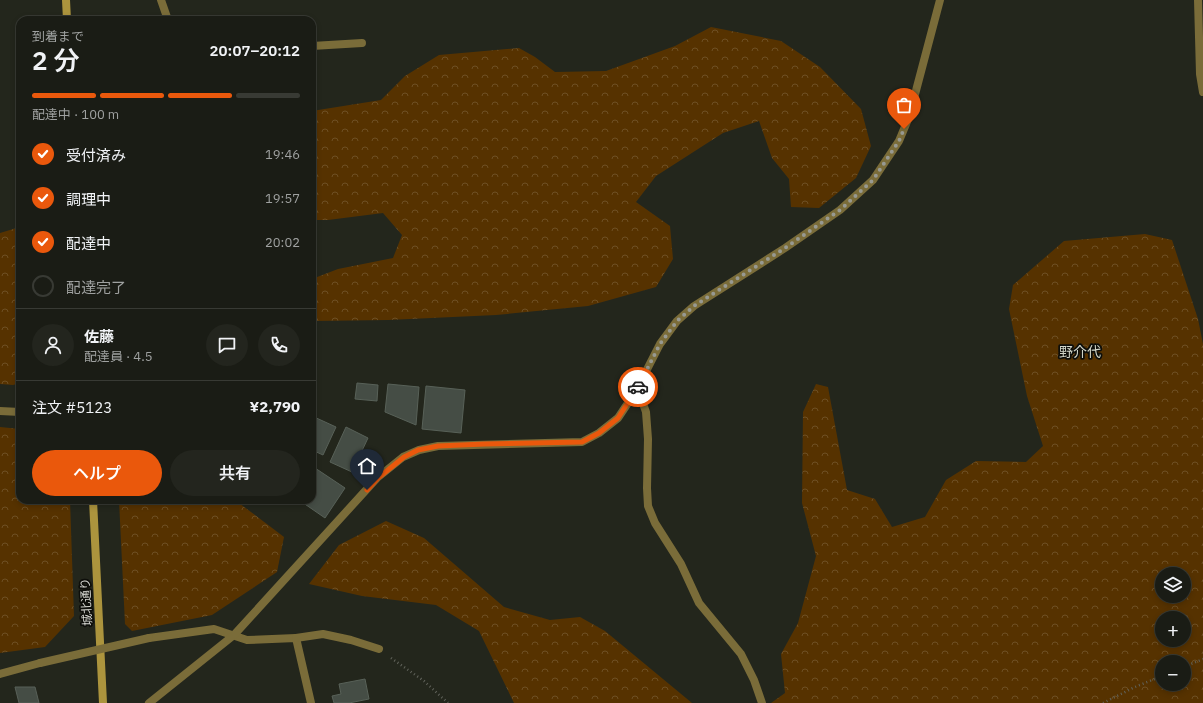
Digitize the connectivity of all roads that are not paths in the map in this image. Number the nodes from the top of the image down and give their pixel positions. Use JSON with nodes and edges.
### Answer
{"nodes":[{"id":1,"x":66,"y":0,"type":"edge"},
{"id":2,"x":161,"y":0,"type":"edge"},
{"id":3,"x":940,"y":0,"type":"edge"},
{"id":4,"x":1198,"y":0,"type":"edge"},
{"id":5,"x":67,"y":16,"type":"edge"},
{"id":6,"x":167,"y":16,"type":"edge"},
{"id":7,"x":362,"y":43,"type":"dead end"},
{"id":8,"x":316,"y":46,"type":"edge"},
{"id":9,"x":1203,"y":92,"type":"edge"},
{"id":10,"x":636,"y":391,"type":"junction"},
{"id":11,"x":0,"y":411,"type":"edge"},
{"id":12,"x":16,"y":412,"type":"edge"},
{"id":13,"x":93,"y":504,"type":"edge"},
{"id":14,"x":234,"y":635,"type":"junction"},
{"id":15,"x":296,"y":638,"type":"junction"},
{"id":16,"x":379,"y":649,"type":"road end"},
{"id":17,"x":0,"y":674,"type":"edge"},
{"id":18,"x":103,"y":703,"type":"edge"},
{"id":19,"x":149,"y":703,"type":"edge"},
{"id":20,"x":311,"y":703,"type":"edge"},
{"id":21,"x":762,"y":703,"type":"edge"}],
"edges":[{"from":1,"to":5,"type":"street"},
{"from":2,"to":6,"type":"street"},
{"from":3,"to":10,"type":"street"},
{"from":4,"to":9,"type":"street"},
{"from":7,"to":8,"type":"street"},
{"from":10,"to":14,"type":"street"},
{"from":10,"to":21,"type":"street"},
{"from":11,"to":12,"type":"street"},
{"from":13,"to":18,"type":"street","name":"城北通り"},
{"from":14,"to":15,"type":"street"},
{"from":14,"to":17,"type":"street","bridge":true},
{"from":14,"to":19,"type":"street"},
{"from":15,"to":16,"type":"street"},
{"from":15,"to":20,"type":"street"}]}
